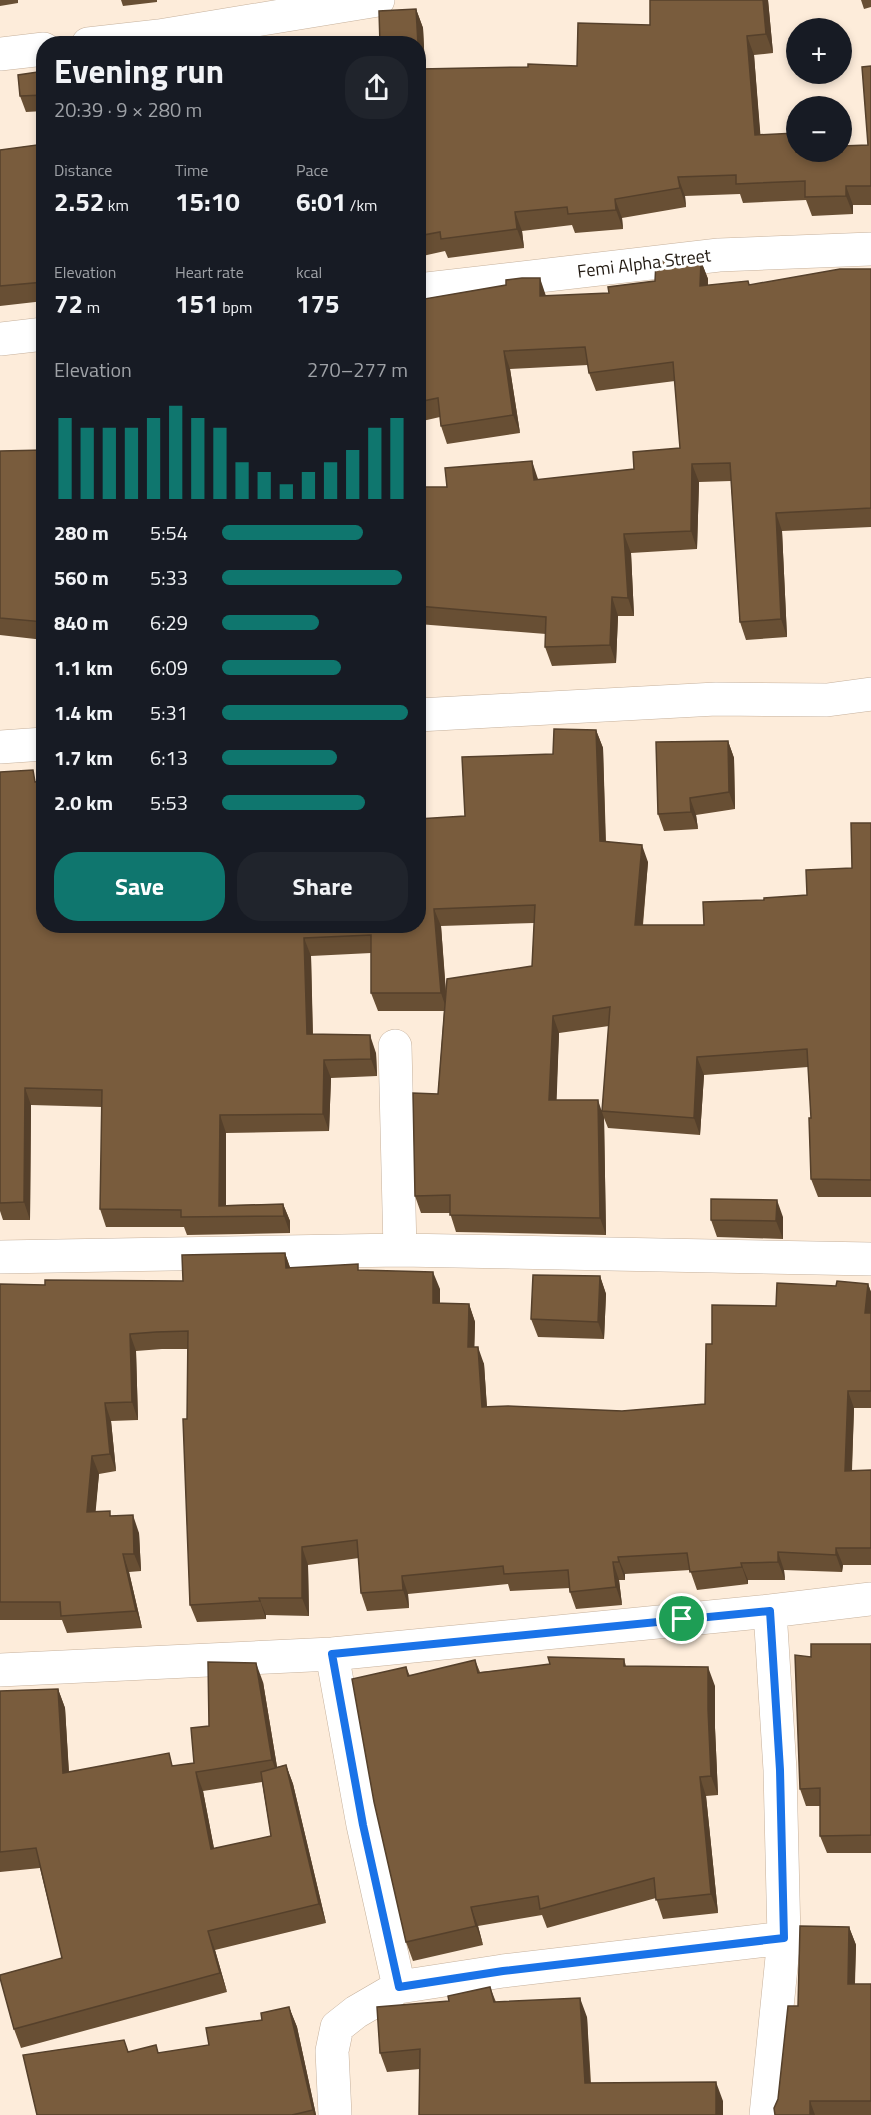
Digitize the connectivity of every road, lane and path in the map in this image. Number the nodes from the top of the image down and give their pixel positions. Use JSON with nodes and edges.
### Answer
{"nodes":[{"id":1,"x":378,"y":0,"type":"edge"},
{"id":2,"x":159,"y":36,"type":"edge"},
{"id":3,"x":36,"y":50,"type":"edge"},
{"id":4,"x":0,"y":54,"type":"edge"},
{"id":5,"x":871,"y":249,"type":"edge"},
{"id":6,"x":426,"y":289,"type":"edge"},
{"id":7,"x":36,"y":335,"type":"edge"},
{"id":8,"x":0,"y":339,"type":"edge"},
{"id":9,"x":871,"y":694,"type":"edge"},
{"id":10,"x":426,"y":715,"type":"edge"},
{"id":11,"x":36,"y":745,"type":"edge"},
{"id":12,"x":0,"y":747,"type":"edge"},
{"id":13,"x":395,"y":1046,"type":"dead end"},
{"id":14,"x":400,"y":1250,"type":"junction"},
{"id":15,"x":0,"y":1257,"type":"edge"},
{"id":16,"x":871,"y":1258,"type":"edge"},
{"id":17,"x":871,"y":1599,"type":"edge"},
{"id":18,"x":770,"y":1611,"type":"junction"},
{"id":19,"x":332,"y":1654,"type":"junction"},
{"id":20,"x":0,"y":1670,"type":"edge"},
{"id":21,"x":784,"y":1938,"type":"junction"},
{"id":22,"x":399,"y":1987,"type":"junction"},
{"id":23,"x":335,"y":2115,"type":"edge"},
{"id":24,"x":766,"y":2115,"type":"edge"}],
"edges":[{"from":1,"to":2,"type":"street"},
{"from":3,"to":4,"type":"street"},
{"from":5,"to":6,"type":"street","name":"Femi Alpha Street"},
{"from":7,"to":8,"type":"street"},
{"from":9,"to":10,"type":"street"},
{"from":11,"to":12,"type":"street"},
{"from":13,"to":14,"type":"street"},
{"from":14,"to":15,"type":"street"},
{"from":14,"to":16,"type":"street"},
{"from":17,"to":18,"type":"street"},
{"from":18,"to":19,"type":"street"},
{"from":18,"to":21,"type":"street"},
{"from":19,"to":20,"type":"street"},
{"from":19,"to":22,"type":"street"},
{"from":21,"to":22,"type":"street"},
{"from":21,"to":24,"type":"street"},
{"from":22,"to":23,"type":"street"}]}
